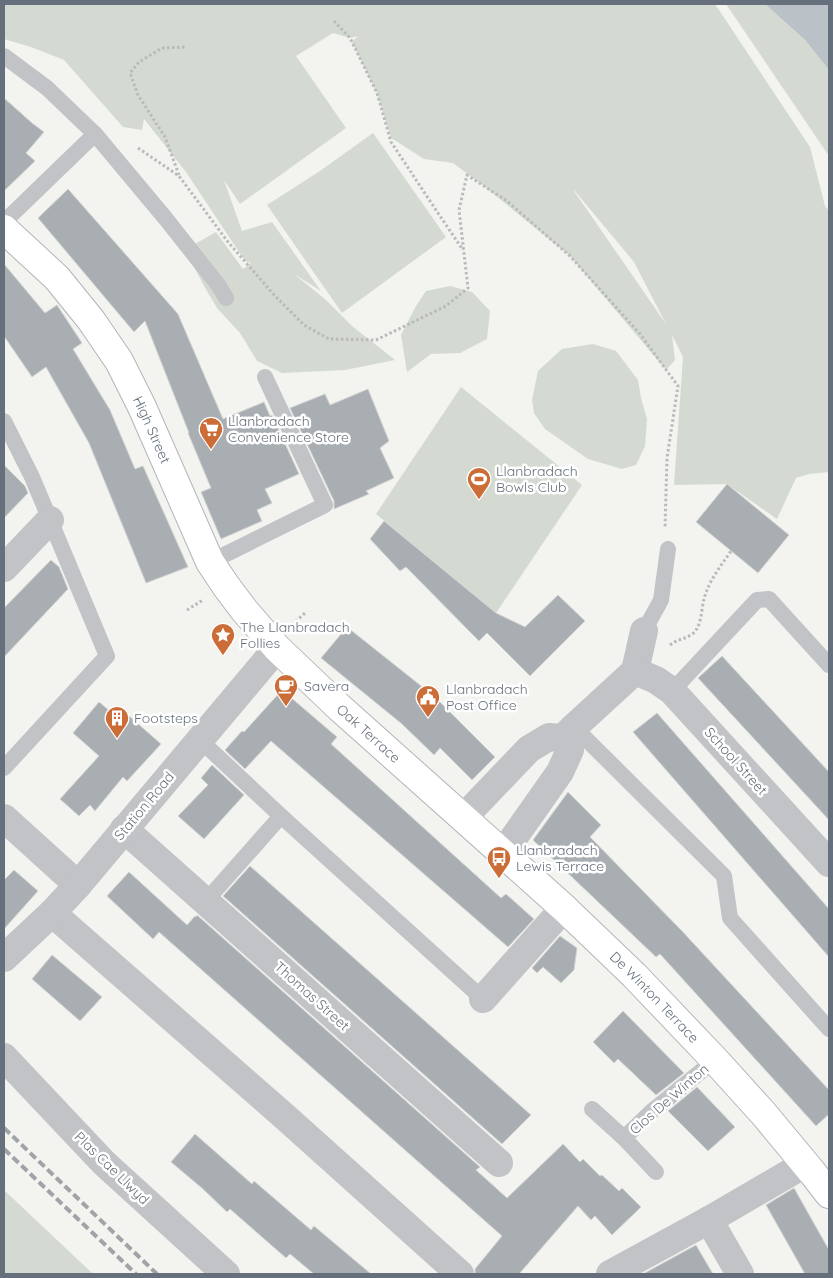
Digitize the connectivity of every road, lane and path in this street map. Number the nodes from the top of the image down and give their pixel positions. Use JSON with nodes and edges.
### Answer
{"nodes":[{"id":1,"x":334,"y":21,"type":"dead end"},
{"id":2,"x":187,"y":47,"type":"dead end"},
{"id":3,"x":4,"y":56,"type":"edge"},
{"id":4,"x":95,"y":134,"type":"junction"},
{"id":5,"x":132,"y":144,"type":"dead end"},
{"id":6,"x":179,"y":176,"type":"junction"},
{"id":7,"x":4,"y":222,"type":"edge"},
{"id":8,"x":4,"y":229,"type":"edge"},
{"id":9,"x":464,"y":250,"type":"junction"},
{"id":10,"x":226,"y":298,"type":"dead end"},
{"id":11,"x":265,"y":377,"type":"dead end"},
{"id":12,"x":4,"y":421,"type":"edge"},
{"id":13,"x":50,"y":520,"type":"junction"},
{"id":14,"x":668,"y":549,"type":"joint"},
{"id":15,"x":731,"y":551,"type":"dead end"},
{"id":16,"x":210,"y":562,"type":"junction"},
{"id":17,"x":4,"y":568,"type":"edge"},
{"id":18,"x":644,"y":631,"type":"joint"},
{"id":19,"x":277,"y":648,"type":"junction"},
{"id":20,"x":829,"y":665,"type":"edge"},
{"id":21,"x":635,"y":671,"type":"junction"},
{"id":22,"x":672,"y":691,"type":"junction"},
{"id":23,"x":568,"y":732,"type":"junction"},
{"id":24,"x":200,"y":740,"type":"junction"},
{"id":25,"x":4,"y":768,"type":"edge"},
{"id":26,"x":281,"y":816,"type":"junction"},
{"id":27,"x":4,"y":818,"type":"edge"},
{"id":28,"x":463,"y":818,"type":"junction"},
{"id":29,"x":124,"y":829,"type":"junction"},
{"id":30,"x":503,"y":853,"type":"junction"},
{"id":31,"x":829,"y":863,"type":"edge"},
{"id":32,"x":78,"y":885,"type":"junction"},
{"id":33,"x":205,"y":902,"type":"junction"},
{"id":34,"x":564,"y":908,"type":"junction"},
{"id":35,"x":52,"y":913,"type":"junction"},
{"id":36,"x":4,"y":958,"type":"edge"},
{"id":37,"x":483,"y":999,"type":"joint"},
{"id":38,"x":829,"y":1029,"type":"edge"},
{"id":39,"x":4,"y":1056,"type":"edge"},
{"id":40,"x":715,"y":1060,"type":"junction"},
{"id":41,"x":592,"y":1109,"type":"dead end"},
{"id":42,"x":624,"y":1138,"type":"junction"},
{"id":43,"x":499,"y":1163,"type":"dead end"},
{"id":44,"x":805,"y":1164,"type":"junction"},
{"id":45,"x":656,"y":1172,"type":"dead end"},
{"id":46,"x":829,"y":1194,"type":"edge"},
{"id":47,"x":709,"y":1220,"type":"junction"},
{"id":48,"x":226,"y":1274,"type":"edge"},
{"id":49,"x":460,"y":1274,"type":"edge"},
{"id":50,"x":610,"y":1274,"type":"edge"},
{"id":51,"x":740,"y":1274,"type":"edge"}],
"edges":[{"from":1,"to":9,"type":"path"},
{"from":2,"to":6,"type":"path"},
{"from":3,"to":4,"type":"lane"},
{"from":4,"to":7,"type":"lane"},
{"from":4,"to":10,"type":"lane"},
{"from":5,"to":6,"type":"path"},
{"from":6,"to":9,"type":"path"},
{"from":8,"to":16,"type":"street","name":"High Street"},
{"from":9,"to":14,"type":"path"},
{"from":11,"to":16,"type":"lane"},
{"from":12,"to":13,"type":"lane"},
{"from":13,"to":17,"type":"street"},
{"from":13,"to":25,"type":"lane"},
{"from":14,"to":18,"type":"lane"},
{"from":15,"to":21,"type":"path"},
{"from":16,"to":19,"type":"street","name":"High Street"},
{"from":18,"to":21,"type":"street"},
{"from":19,"to":24,"type":"street","name":"Station Road"},
{"from":19,"to":28,"type":"street","name":"Oak Terrace"},
{"from":20,"to":22,"type":"lane"},
{"from":21,"to":22,"type":"street","name":"School Street"},
{"from":21,"to":23,"type":"street"},
{"from":22,"to":31,"type":"street","name":"School Street"},
{"from":23,"to":28,"type":"street"},
{"from":23,"to":30,"type":"street"},
{"from":23,"to":38,"type":"lane"},
{"from":24,"to":26,"type":"lane"},
{"from":24,"to":29,"type":"street","name":"Station Road"},
{"from":26,"to":33,"type":"lane"},
{"from":26,"to":37,"type":"lane"},
{"from":27,"to":32,"type":"street"},
{"from":28,"to":30,"type":"street","name":"De Winton Terrace"},
{"from":29,"to":32,"type":"street","name":"Station Road"},
{"from":29,"to":33,"type":"street","name":"Thomas Street"},
{"from":30,"to":34,"type":"street","name":"De Winton Terrace"},
{"from":32,"to":35,"type":"street","name":"Station Road"},
{"from":33,"to":43,"type":"street","name":"Thomas Street"},
{"from":34,"to":37,"type":"street"},
{"from":34,"to":40,"type":"street","name":"De Winton Terrace"},
{"from":35,"to":36,"type":"street","name":"Station Road"},
{"from":35,"to":49,"type":"street"},
{"from":39,"to":48,"type":"street","name":"Plas Cae Llwyd"},
{"from":40,"to":42,"type":"lane","name":"Clos De Winton"},
{"from":40,"to":44,"type":"street","name":"De Winton Terrace"},
{"from":41,"to":42,"type":"lane","name":"Clos De Winton"},
{"from":42,"to":45,"type":"lane","name":"Clos De Winton"},
{"from":44,"to":46,"type":"street","name":"De Winton Terrace"},
{"from":44,"to":47,"type":"street"},
{"from":47,"to":50,"type":"street"},
{"from":47,"to":51,"type":"street"}]}
